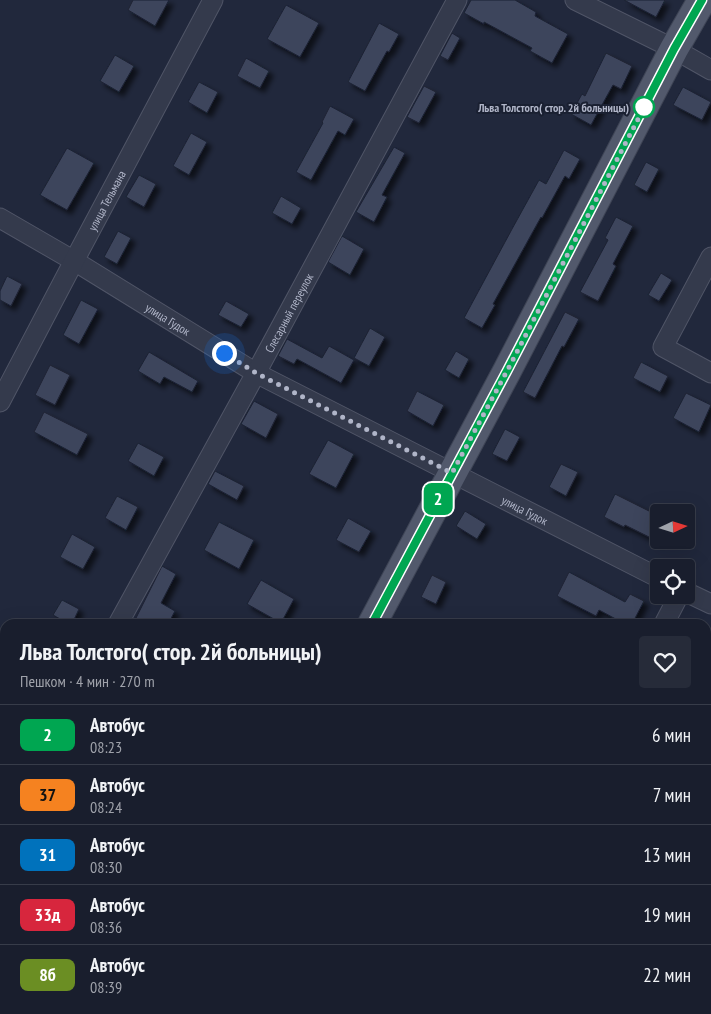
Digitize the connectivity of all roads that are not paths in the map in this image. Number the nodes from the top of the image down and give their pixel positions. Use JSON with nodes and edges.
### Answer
{"nodes":[{"id":1,"x":213,"y":0,"type":"edge"},
{"id":2,"x":457,"y":0,"type":"edge"},
{"id":3,"x":575,"y":0,"type":"edge"},
{"id":4,"x":702,"y":0,"type":"edge"},
{"id":5,"x":674,"y":49,"type":"junction"},
{"id":6,"x":711,"y":70,"type":"edge"},
{"id":7,"x":0,"y":218,"type":"edge"},
{"id":8,"x":711,"y":256,"type":"edge"},
{"id":9,"x":74,"y":261,"type":"junction"},
{"id":10,"x":256,"y":373,"type":"junction"},
{"id":11,"x":711,"y":373,"type":"edge"},
{"id":12,"x":0,"y":402,"type":"edge"},
{"id":13,"x":452,"y":473,"type":"junction"},
{"id":14,"x":650,"y":573,"type":"edge"},
{"id":15,"x":695,"y":596,"type":"edge"},
{"id":16,"x":674,"y":604,"type":"edge"},
{"id":17,"x":711,"y":604,"type":"edge"},
{"id":18,"x":121,"y":619,"type":"edge"},
{"id":19,"x":375,"y":619,"type":"edge"},
{"id":20,"x":667,"y":619,"type":"edge"}],
"edges":[{"from":1,"to":9,"type":"street","name":"улица Тельмана"},
{"from":2,"to":10,"type":"street","name":"Слесарный переулок"},
{"from":3,"to":5,"type":"street"},
{"from":4,"to":5,"type":"main road"},
{"from":5,"to":6,"type":"street"},
{"from":5,"to":13,"type":"main road"},
{"from":7,"to":9,"type":"street","name":"улица Гудок"},
{"from":8,"to":11,"type":"street"},
{"from":9,"to":10,"type":"street","name":"улица Гудок"},
{"from":9,"to":12,"type":"street","name":"улица Тельмана"},
{"from":10,"to":13,"type":"street","name":"улица Гудок"},
{"from":10,"to":18,"type":"street","name":"Слесарный переулок"},
{"from":13,"to":14,"type":"street","name":"улица Гудок"},
{"from":13,"to":19,"type":"main road"},
{"from":15,"to":17,"type":"street"},
{"from":16,"to":20,"type":"street"}]}
